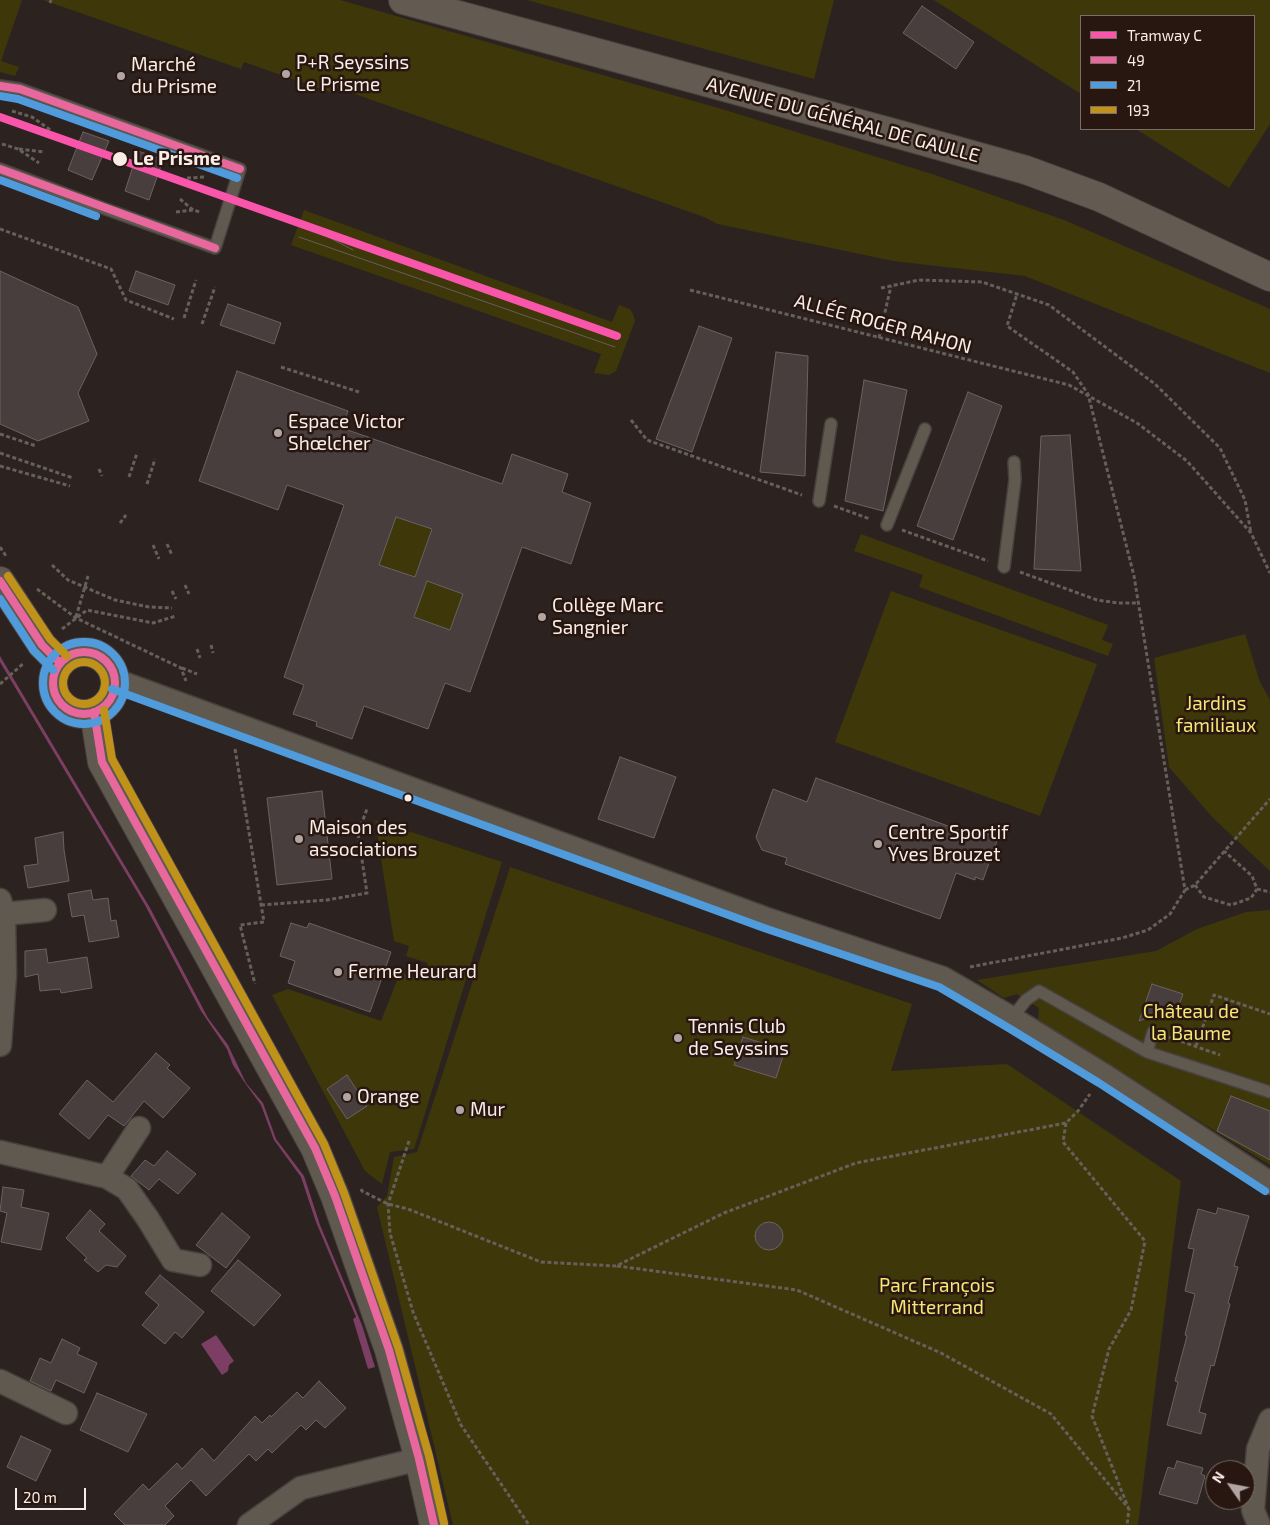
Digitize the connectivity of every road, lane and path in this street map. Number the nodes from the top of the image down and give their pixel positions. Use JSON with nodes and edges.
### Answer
{"nodes":[{"id":1,"x":403,"y":0,"type":"edge"},
{"id":2,"x":0,"y":86,"type":"edge"},
{"id":3,"x":12,"y":110,"type":"dead end"},
{"id":4,"x":52,"y":131,"type":"dead end"},
{"id":5,"x":2,"y":144,"type":"dead end"},
{"id":6,"x":18,"y":149,"type":"junction"},
{"id":7,"x":44,"y":152,"type":"dead end"},
{"id":8,"x":40,"y":164,"type":"dead end"},
{"id":9,"x":0,"y":168,"type":"edge"},
{"id":10,"x":187,"y":178,"type":"dead end"},
{"id":11,"x":211,"y":178,"type":"dead end"},
{"id":12,"x":180,"y":199,"type":"dead end"},
{"id":13,"x":193,"y":210,"type":"junction"},
{"id":14,"x":176,"y":212,"type":"dead end"},
{"id":15,"x":200,"y":212,"type":"dead end"},
{"id":16,"x":0,"y":230,"type":"edge"},
{"id":17,"x":1270,"y":277,"type":"edge"},
{"id":18,"x":196,"y":280,"type":"dead end"},
{"id":19,"x":891,"y":286,"type":"junction"},
{"id":20,"x":215,"y":287,"type":"dead end"},
{"id":21,"x":881,"y":288,"type":"dead end"},
{"id":22,"x":690,"y":290,"type":"dead end"},
{"id":23,"x":1017,"y":294,"type":"junction"},
{"id":24,"x":184,"y":318,"type":"dead end"},
{"id":25,"x":174,"y":319,"type":"dead end"},
{"id":26,"x":202,"y":324,"type":"dead end"},
{"id":27,"x":879,"y":338,"type":"junction"},
{"id":28,"x":281,"y":367,"type":"dead end"},
{"id":29,"x":359,"y":392,"type":"dead end"},
{"id":30,"x":1088,"y":394,"type":"junction"},
{"id":31,"x":831,"y":424,"type":"dead end"},
{"id":32,"x":925,"y":429,"type":"dead end"},
{"id":33,"x":0,"y":434,"type":"edge"},
{"id":34,"x":36,"y":446,"type":"dead end"},
{"id":35,"x":0,"y":453,"type":"edge"},
{"id":36,"x":138,"y":453,"type":"dead end"},
{"id":37,"x":155,"y":459,"type":"dead end"},
{"id":38,"x":1014,"y":462,"type":"dead end"},
{"id":39,"x":0,"y":466,"type":"edge"},
{"id":40,"x":99,"y":469,"type":"dead end"},
{"id":41,"x":102,"y":476,"type":"dead end"},
{"id":42,"x":129,"y":477,"type":"dead end"},
{"id":43,"x":73,"y":478,"type":"dead end"},
{"id":44,"x":147,"y":484,"type":"dead end"},
{"id":45,"x":70,"y":486,"type":"dead end"},
{"id":46,"x":819,"y":501,"type":"dead end"},
{"id":47,"x":126,"y":515,"type":"dead end"},
{"id":48,"x":120,"y":523,"type":"dead end"},
{"id":49,"x":887,"y":525,"type":"dead end"},
{"id":50,"x":1251,"y":533,"type":"junction"},
{"id":51,"x":167,"y":544,"type":"dead end"},
{"id":52,"x":153,"y":545,"type":"dead end"},
{"id":53,"x":0,"y":547,"type":"edge"},
{"id":54,"x":172,"y":555,"type":"dead end"},
{"id":55,"x":159,"y":559,"type":"dead end"},
{"id":56,"x":52,"y":565,"type":"dead end"},
{"id":57,"x":1004,"y":567,"type":"dead end"},
{"id":58,"x":6,"y":572,"type":"edge"},
{"id":59,"x":1270,"y":573,"type":"edge"},
{"id":60,"x":88,"y":576,"type":"dead end"},
{"id":61,"x":30,"y":584,"type":"dead end"},
{"id":62,"x":185,"y":585,"type":"dead end"},
{"id":63,"x":84,"y":588,"type":"junction"},
{"id":64,"x":172,"y":591,"type":"dead end"},
{"id":65,"x":189,"y":594,"type":"dead end"},
{"id":66,"x":176,"y":599,"type":"dead end"},
{"id":67,"x":172,"y":608,"type":"dead end"},
{"id":68,"x":176,"y":616,"type":"dead end"},
{"id":69,"x":76,"y":618,"type":"junction"},
{"id":70,"x":211,"y":645,"type":"dead end"},
{"id":71,"x":197,"y":649,"type":"dead end"},
{"id":72,"x":213,"y":653,"type":"dead end"},
{"id":73,"x":51,"y":654,"type":"junction"},
{"id":74,"x":200,"y":658,"type":"dead end"},
{"id":75,"x":182,"y":668,"type":"junction"},
{"id":76,"x":197,"y":674,"type":"dead end"},
{"id":77,"x":115,"y":680,"type":"junction"},
{"id":78,"x":0,"y":684,"type":"edge"},
{"id":79,"x":197,"y":710,"type":"junction"},
{"id":80,"x":94,"y":712,"type":"junction"},
{"id":81,"x":230,"y":722,"type":"junction"},
{"id":82,"x":1270,"y":799,"type":"edge"},
{"id":83,"x":367,"y":809,"type":"dead end"},
{"id":84,"x":1224,"y":851,"type":"junction"},
{"id":85,"x":1195,"y":885,"type":"junction"},
{"id":86,"x":1257,"y":889,"type":"junction"},
{"id":87,"x":1185,"y":890,"type":"junction"},
{"id":88,"x":1270,"y":892,"type":"edge"},
{"id":89,"x":261,"y":905,"type":"junction"},
{"id":90,"x":2,"y":907,"type":"edge"},
{"id":91,"x":45,"y":910,"type":"dead end"},
{"id":92,"x":240,"y":925,"type":"dead end"},
{"id":93,"x":943,"y":978,"type":"junction"},
{"id":94,"x":1270,"y":1014,"type":"edge"},
{"id":95,"x":1012,"y":1018,"type":"junction"},
{"id":96,"x":1153,"y":1032,"type":"joint"},
{"id":97,"x":0,"y":1045,"type":"edge"},
{"id":98,"x":1196,"y":1046,"type":"junction"},
{"id":99,"x":1147,"y":1052,"type":"junction"},
{"id":100,"x":1224,"y":1056,"type":"dead end"},
{"id":101,"x":1104,"y":1075,"type":"junction"},
{"id":102,"x":1270,"y":1092,"type":"edge"},
{"id":103,"x":1066,"y":1123,"type":"junction"},
{"id":104,"x":139,"y":1128,"type":"dead end"},
{"id":105,"x":409,"y":1141,"type":"dead end"},
{"id":106,"x":0,"y":1152,"type":"edge"},
{"id":107,"x":107,"y":1176,"type":"junction"},
{"id":108,"x":1270,"y":1183,"type":"edge"},
{"id":109,"x":388,"y":1204,"type":"junction"},
{"id":110,"x":200,"y":1265,"type":"dead end"},
{"id":111,"x":616,"y":1266,"type":"junction"},
{"id":112,"x":0,"y":1381,"type":"edge"},
{"id":113,"x":66,"y":1413,"type":"dead end"},
{"id":114,"x":1270,"y":1420,"type":"edge"},
{"id":115,"x":419,"y":1459,"type":"junction"},
{"id":116,"x":1129,"y":1510,"type":"junction"},
{"id":117,"x":249,"y":1525,"type":"edge"},
{"id":118,"x":434,"y":1525,"type":"edge"},
{"id":119,"x":529,"y":1525,"type":"edge"},
{"id":120,"x":1127,"y":1525,"type":"edge"},
{"id":121,"x":1260,"y":1525,"type":"edge"}],
"edges":[{"from":1,"to":17,"type":"main road","name":"AVENUE DU GÉNÉRAL DE GAULLE"},
{"from":2,"to":9,"type":"lane"},
{"from":3,"to":4,"type":"path"},
{"from":5,"to":6,"type":"path"},
{"from":6,"to":7,"type":"path"},
{"from":6,"to":8,"type":"path"},
{"from":10,"to":11,"type":"path"},
{"from":12,"to":13,"type":"path"},
{"from":13,"to":14,"type":"path"},
{"from":13,"to":15,"type":"path"},
{"from":16,"to":25,"type":"path"},
{"from":18,"to":24,"type":"path"},
{"from":19,"to":21,"type":"path"},
{"from":19,"to":23,"type":"path"},
{"from":19,"to":27,"type":"path"},
{"from":20,"to":26,"type":"path"},
{"from":22,"to":27,"type":"path","name":"ALLÉE ROGER RAHON"},
{"from":23,"to":30,"type":"path"},
{"from":23,"to":50,"type":"path"},
{"from":27,"to":30,"type":"path","name":"ALLÉE ROGER RAHON"},
{"from":28,"to":29,"type":"path"},
{"from":30,"to":50,"type":"path","name":"ALLÉE ROGER RAHON"},
{"from":30,"to":87,"type":"path"},
{"from":31,"to":46,"type":"lane"},
{"from":32,"to":49,"type":"lane"},
{"from":33,"to":34,"type":"path"},
{"from":35,"to":43,"type":"path"},
{"from":36,"to":42,"type":"path"},
{"from":37,"to":44,"type":"path"},
{"from":38,"to":57,"type":"lane"},
{"from":39,"to":45,"type":"path"},
{"from":40,"to":41,"type":"path"},
{"from":47,"to":48,"type":"path"},
{"from":50,"to":59,"type":"path"},
{"from":51,"to":54,"type":"path"},
{"from":52,"to":55,"type":"path"},
{"from":53,"to":58,"type":"path"},
{"from":56,"to":63,"type":"path"},
{"from":58,"to":73,"type":"street"},
{"from":60,"to":63,"type":"path"},
{"from":61,"to":69,"type":"path"},
{"from":62,"to":65,"type":"path"},
{"from":63,"to":67,"type":"path"},
{"from":63,"to":69,"type":"path"},
{"from":64,"to":66,"type":"path"},
{"from":68,"to":69,"type":"path"},
{"from":69,"to":73,"type":"path"},
{"from":69,"to":75,"type":"path"},
{"from":70,"to":72,"type":"path"},
{"from":71,"to":74,"type":"path"},
{"from":73,"to":77,"type":"street"},
{"from":73,"to":78,"type":"path"},
{"from":73,"to":80,"type":"street"},
{"from":75,"to":76,"type":"path"},
{"from":75,"to":79,"type":"path"},
{"from":77,"to":79,"type":"street"},
{"from":77,"to":80,"type":"street"},
{"from":79,"to":81,"type":"street"},
{"from":80,"to":115,"type":"street"},
{"from":81,"to":89,"type":"path"},
{"from":81,"to":93,"type":"street"},
{"from":82,"to":84,"type":"path"},
{"from":83,"to":89,"type":"path"},
{"from":84,"to":85,"type":"path"},
{"from":84,"to":86,"type":"path"},
{"from":85,"to":86,"type":"path"},
{"from":85,"to":87,"type":"path"},
{"from":86,"to":88,"type":"path"},
{"from":87,"to":93,"type":"path"},
{"from":89,"to":92,"type":"path"},
{"from":90,"to":91,"type":"street"},
{"from":90,"to":97,"type":"street"},
{"from":93,"to":95,"type":"street"},
{"from":94,"to":98,"type":"path"},
{"from":95,"to":99,"type":"lane"},
{"from":95,"to":101,"type":"street"},
{"from":96,"to":98,"type":"path"},
{"from":96,"to":99,"type":"lane"},
{"from":98,"to":100,"type":"path"},
{"from":99,"to":102,"type":"lane"},
{"from":101,"to":103,"type":"path"},
{"from":101,"to":108,"type":"street"},
{"from":103,"to":111,"type":"path"},
{"from":103,"to":116,"type":"path"},
{"from":104,"to":107,"type":"street"},
{"from":105,"to":109,"type":"path"},
{"from":106,"to":107,"type":"street"},
{"from":107,"to":110,"type":"street"},
{"from":109,"to":111,"type":"path"},
{"from":109,"to":119,"type":"path"},
{"from":111,"to":116,"type":"path"},
{"from":112,"to":113,"type":"street"},
{"from":114,"to":121,"type":"street"},
{"from":115,"to":117,"type":"street"},
{"from":115,"to":118,"type":"street"},
{"from":116,"to":120,"type":"path"}]}
